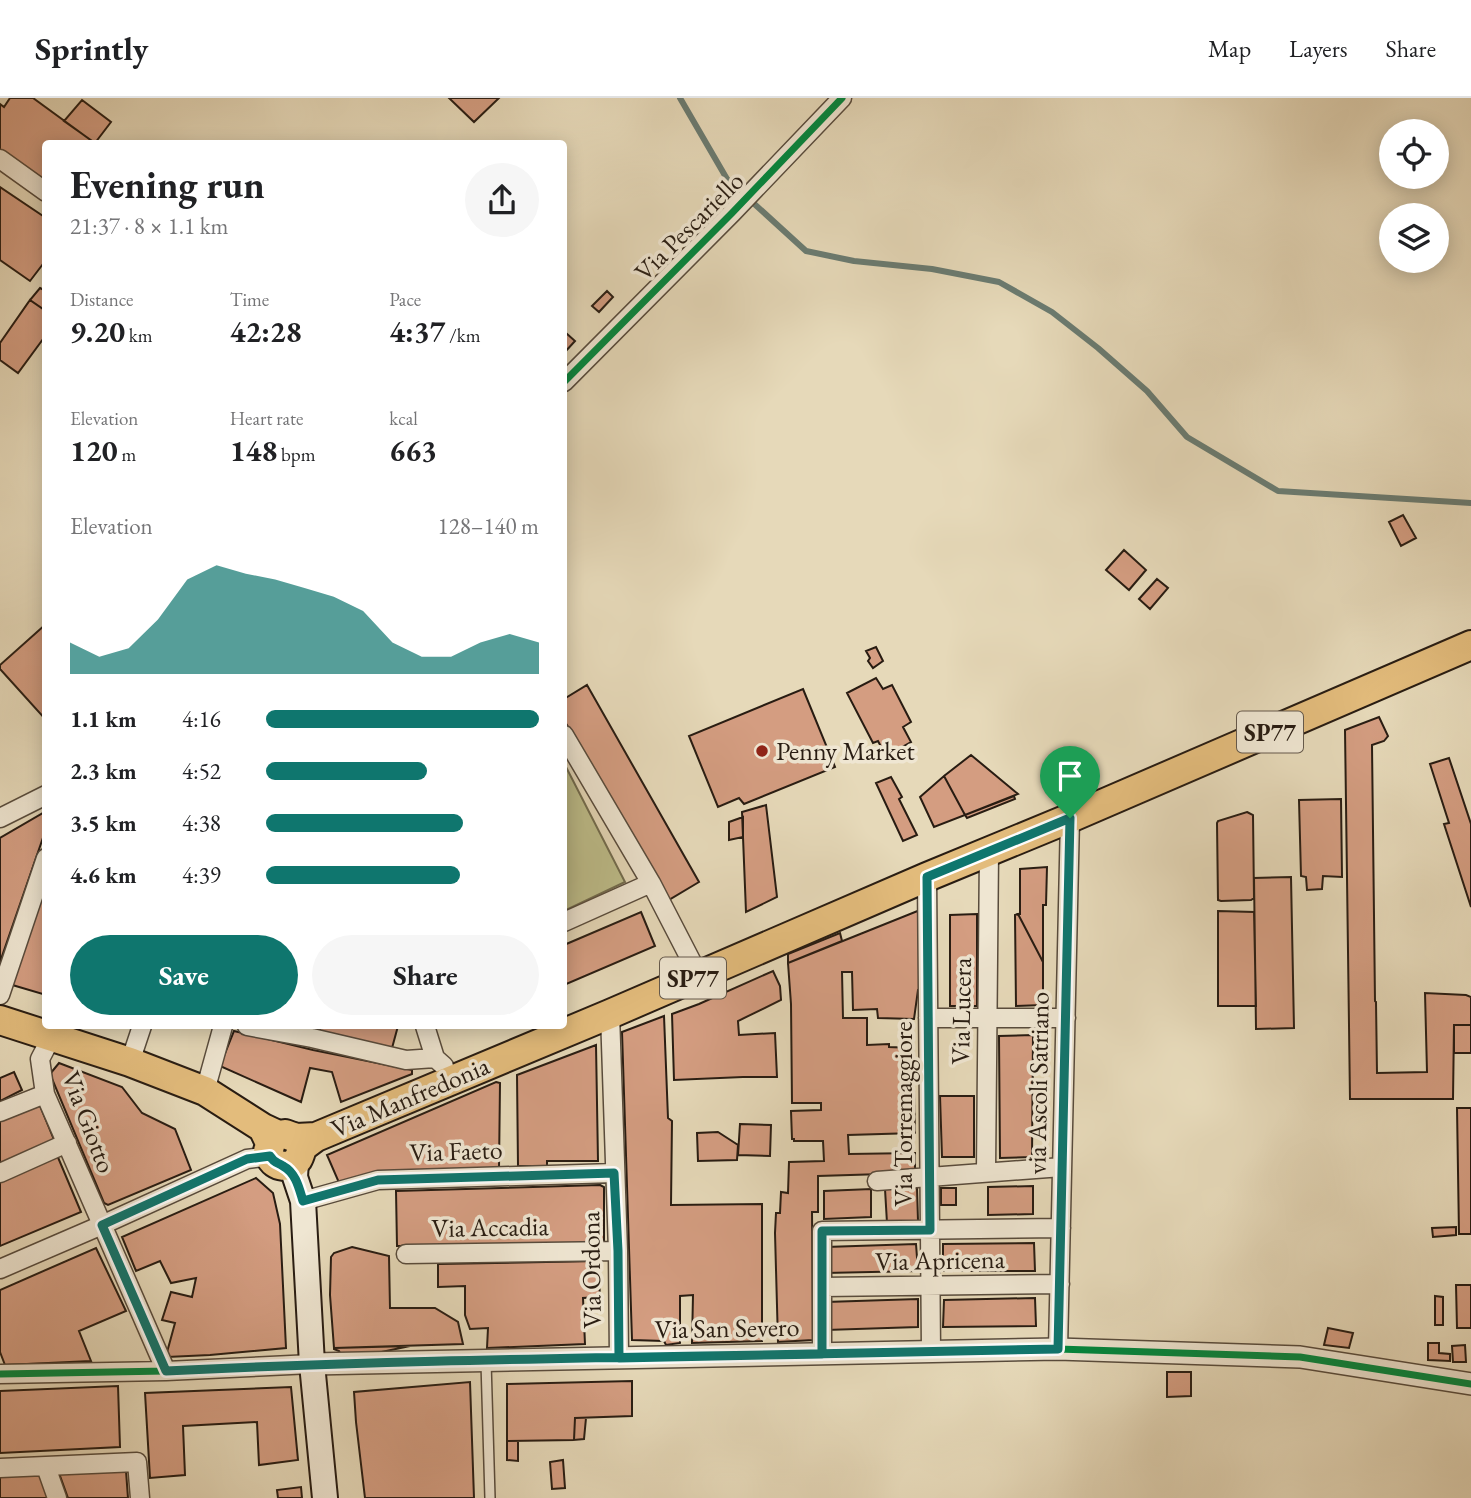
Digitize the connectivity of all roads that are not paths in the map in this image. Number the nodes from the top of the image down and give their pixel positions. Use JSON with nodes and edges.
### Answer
{"nodes":[{"id":1,"x":842,"y":98,"type":"edge"},
{"id":2,"x":0,"y":159,"type":"edge"},
{"id":3,"x":42,"y":189,"type":"edge"},
{"id":4,"x":567,"y":380,"type":"edge"},
{"id":5,"x":1471,"y":645,"type":"edge"},
{"id":6,"x":567,"y":740,"type":"edge"},
{"id":7,"x":42,"y":797,"type":"edge"},
{"id":8,"x":0,"y":818,"type":"edge"},
{"id":9,"x":1070,"y":818,"type":"junction"},
{"id":10,"x":989,"y":851,"type":"junction"},
{"id":11,"x":42,"y":870,"type":"edge"},
{"id":12,"x":927,"y":877,"type":"junction"},
{"id":13,"x":651,"y":883,"type":"junction"},
{"id":14,"x":567,"y":921,"type":"edge"},
{"id":15,"x":699,"y":976,"type":"junction"},
{"id":16,"x":0,"y":995,"type":"edge"},
{"id":17,"x":610,"y":1014,"type":"junction"},
{"id":18,"x":928,"y":1018,"type":"junction"},
{"id":19,"x":988,"y":1018,"type":"junction"},
{"id":20,"x":1066,"y":1018,"type":"junction"},
{"id":21,"x":0,"y":1020,"type":"edge"},
{"id":22,"x":141,"y":1029,"type":"edge"},
{"id":23,"x":222,"y":1029,"type":"edge"},
{"id":24,"x":280,"y":1029,"type":"edge"},
{"id":25,"x":426,"y":1029,"type":"edge"},
{"id":26,"x":314,"y":1032,"type":"edge"},
{"id":27,"x":51,"y":1038,"type":"junction"},
{"id":28,"x":435,"y":1058,"type":"junction"},
{"id":29,"x":130,"y":1062,"type":"junction"},
{"id":30,"x":457,"y":1077,"type":"junction"},
{"id":31,"x":205,"y":1091,"type":"junction"},
{"id":32,"x":45,"y":1094,"type":"junction"},
{"id":33,"x":0,"y":1112,"type":"edge"},
{"id":34,"x":67,"y":1143,"type":"junction"},
{"id":35,"x":287,"y":1149,"type":"junction"},
{"id":36,"x":1062,"y":1167,"type":"junction"},
{"id":37,"x":986,"y":1171,"type":"junction"},
{"id":38,"x":0,"y":1173,"type":"edge"},
{"id":39,"x":614,"y":1173,"type":"junction"},
{"id":40,"x":929,"y":1178,"type":"junction"},
{"id":41,"x":877,"y":1181,"type":"dead end"},
{"id":42,"x":303,"y":1201,"type":"junction"},
{"id":43,"x":102,"y":1225,"type":"junction"},
{"id":44,"x":1061,"y":1228,"type":"junction"},
{"id":45,"x":930,"y":1230,"type":"junction"},
{"id":46,"x":618,"y":1251,"type":"junction"},
{"id":47,"x":405,"y":1254,"type":"dead end"},
{"id":48,"x":0,"y":1269,"type":"edge"},
{"id":49,"x":1060,"y":1284,"type":"junction"},
{"id":50,"x":930,"y":1286,"type":"junction"},
{"id":51,"x":821,"y":1287,"type":"junction"},
{"id":52,"x":1058,"y":1349,"type":"junction"},
{"id":53,"x":931,"y":1351,"type":"junction"},
{"id":54,"x":822,"y":1354,"type":"junction"},
{"id":55,"x":619,"y":1358,"type":"junction"},
{"id":56,"x":486,"y":1360,"type":"junction"},
{"id":57,"x":312,"y":1364,"type":"junction"},
{"id":58,"x":2,"y":1369,"type":"edge"},
{"id":59,"x":166,"y":1371,"type":"junction"},
{"id":60,"x":1471,"y":1384,"type":"edge"},
{"id":61,"x":46,"y":1467,"type":"junction"},
{"id":62,"x":0,"y":1468,"type":"edge"},
{"id":63,"x":57,"y":1498,"type":"edge"},
{"id":64,"x":139,"y":1498,"type":"edge"},
{"id":65,"x":325,"y":1498,"type":"edge"},
{"id":66,"x":490,"y":1498,"type":"edge"}],
"edges":[{"from":1,"to":4,"type":"street","name":"Via Pescariello"},
{"from":2,"to":3,"type":"street"},
{"from":5,"to":9,"type":"main road","name":"Via Manfredonia","number":"SP77"},
{"from":6,"to":13,"type":"street"},
{"from":7,"to":8,"type":"street"},
{"from":9,"to":10,"type":"main road","name":"Via Manfredonia","number":"SP77"},
{"from":9,"to":20,"type":"street","name":"via Ascoli Satriano"},
{"from":10,"to":12,"type":"main road","name":"Via Manfredonia","number":"SP77"},
{"from":10,"to":19,"type":"street","name":"Via Lucera"},
{"from":11,"to":16,"type":"street"},
{"from":12,"to":15,"type":"main road","name":"Via Manfredonia","number":"SP77"},
{"from":12,"to":18,"type":"street","name":"Via Torremaggiore"},
{"from":13,"to":14,"type":"street"},
{"from":13,"to":15,"type":"street"},
{"from":15,"to":17,"type":"main road","name":"Via Manfredonia","number":"SP77"},
{"from":17,"to":30,"type":"main road","name":"Via Manfredonia","number":"SP77"},
{"from":17,"to":39,"type":"street","name":"Via Ordona"},
{"from":18,"to":19,"type":"street"},
{"from":18,"to":40,"type":"street","name":"Via Torremaggiore"},
{"from":19,"to":20,"type":"street"},
{"from":19,"to":37,"type":"street","name":"Via Lucera"},
{"from":20,"to":36,"type":"street","name":"via Ascoli Satriano"},
{"from":21,"to":27,"type":"main road"},
{"from":22,"to":29,"type":"street"},
{"from":23,"to":31,"type":"street"},
{"from":24,"to":26,"type":"street"},
{"from":25,"to":28,"type":"street"},
{"from":26,"to":28,"type":"street"},
{"from":27,"to":29,"type":"main road"},
{"from":27,"to":32,"type":"street","name":"Via Giotto"},
{"from":28,"to":30,"type":"street"},
{"from":29,"to":31,"type":"main road"},
{"from":30,"to":35,"type":"main road","name":"Via Manfredonia","number":"SP77"},
{"from":31,"to":35,"type":"main road"},
{"from":32,"to":33,"type":"street"},
{"from":32,"to":34,"type":"street","name":"Via Giotto"},
{"from":34,"to":38,"type":"street"},
{"from":34,"to":43,"type":"street","name":"Via Giotto"},
{"from":35,"to":42,"type":"main road"},
{"from":35,"to":43,"type":"street"},
{"from":36,"to":37,"type":"street"},
{"from":36,"to":44,"type":"street","name":"via Ascoli Satriano"},
{"from":37,"to":40,"type":"street"},
{"from":39,"to":42,"type":"street","name":"Via Faeto"},
{"from":39,"to":46,"type":"street","name":"Via Ordona"},
{"from":40,"to":41,"type":"street"},
{"from":40,"to":45,"type":"street","name":"Via Torremaggiore"},
{"from":42,"to":57,"type":"main road"},
{"from":43,"to":48,"type":"street"},
{"from":43,"to":59,"type":"street","name":"Via Giotto"},
{"from":44,"to":45,"type":"street"},
{"from":44,"to":49,"type":"street","name":"via Ascoli Satriano"},
{"from":45,"to":50,"type":"street","name":"Via Torremaggiore"},
{"from":45,"to":51,"type":"street"},
{"from":46,"to":47,"type":"street","name":"Via Accadia"},
{"from":46,"to":55,"type":"street","name":"Via Ordona"},
{"from":49,"to":50,"type":"street","name":"Via Apricena"},
{"from":49,"to":52,"type":"street","name":"via Ascoli Satriano"},
{"from":50,"to":51,"type":"street","name":"Via Apricena"},
{"from":50,"to":53,"type":"street","name":"Via Torremaggiore"},
{"from":51,"to":54,"type":"street"},
{"from":52,"to":53,"type":"street","name":"Via San Severo"},
{"from":52,"to":60,"type":"street","name":"Via San Severo"},
{"from":53,"to":54,"type":"street","name":"Via San Severo"},
{"from":54,"to":55,"type":"street","name":"Via San Severo"},
{"from":55,"to":56,"type":"street","name":"Via San Severo"},
{"from":56,"to":57,"type":"street","name":"Via San Severo"},
{"from":56,"to":66,"type":"lane"},
{"from":57,"to":59,"type":"street"},
{"from":57,"to":65,"type":"main road"},
{"from":58,"to":59,"type":"street"},
{"from":61,"to":62,"type":"street"},
{"from":61,"to":63,"type":"street"},
{"from":61,"to":64,"type":"street"}]}
